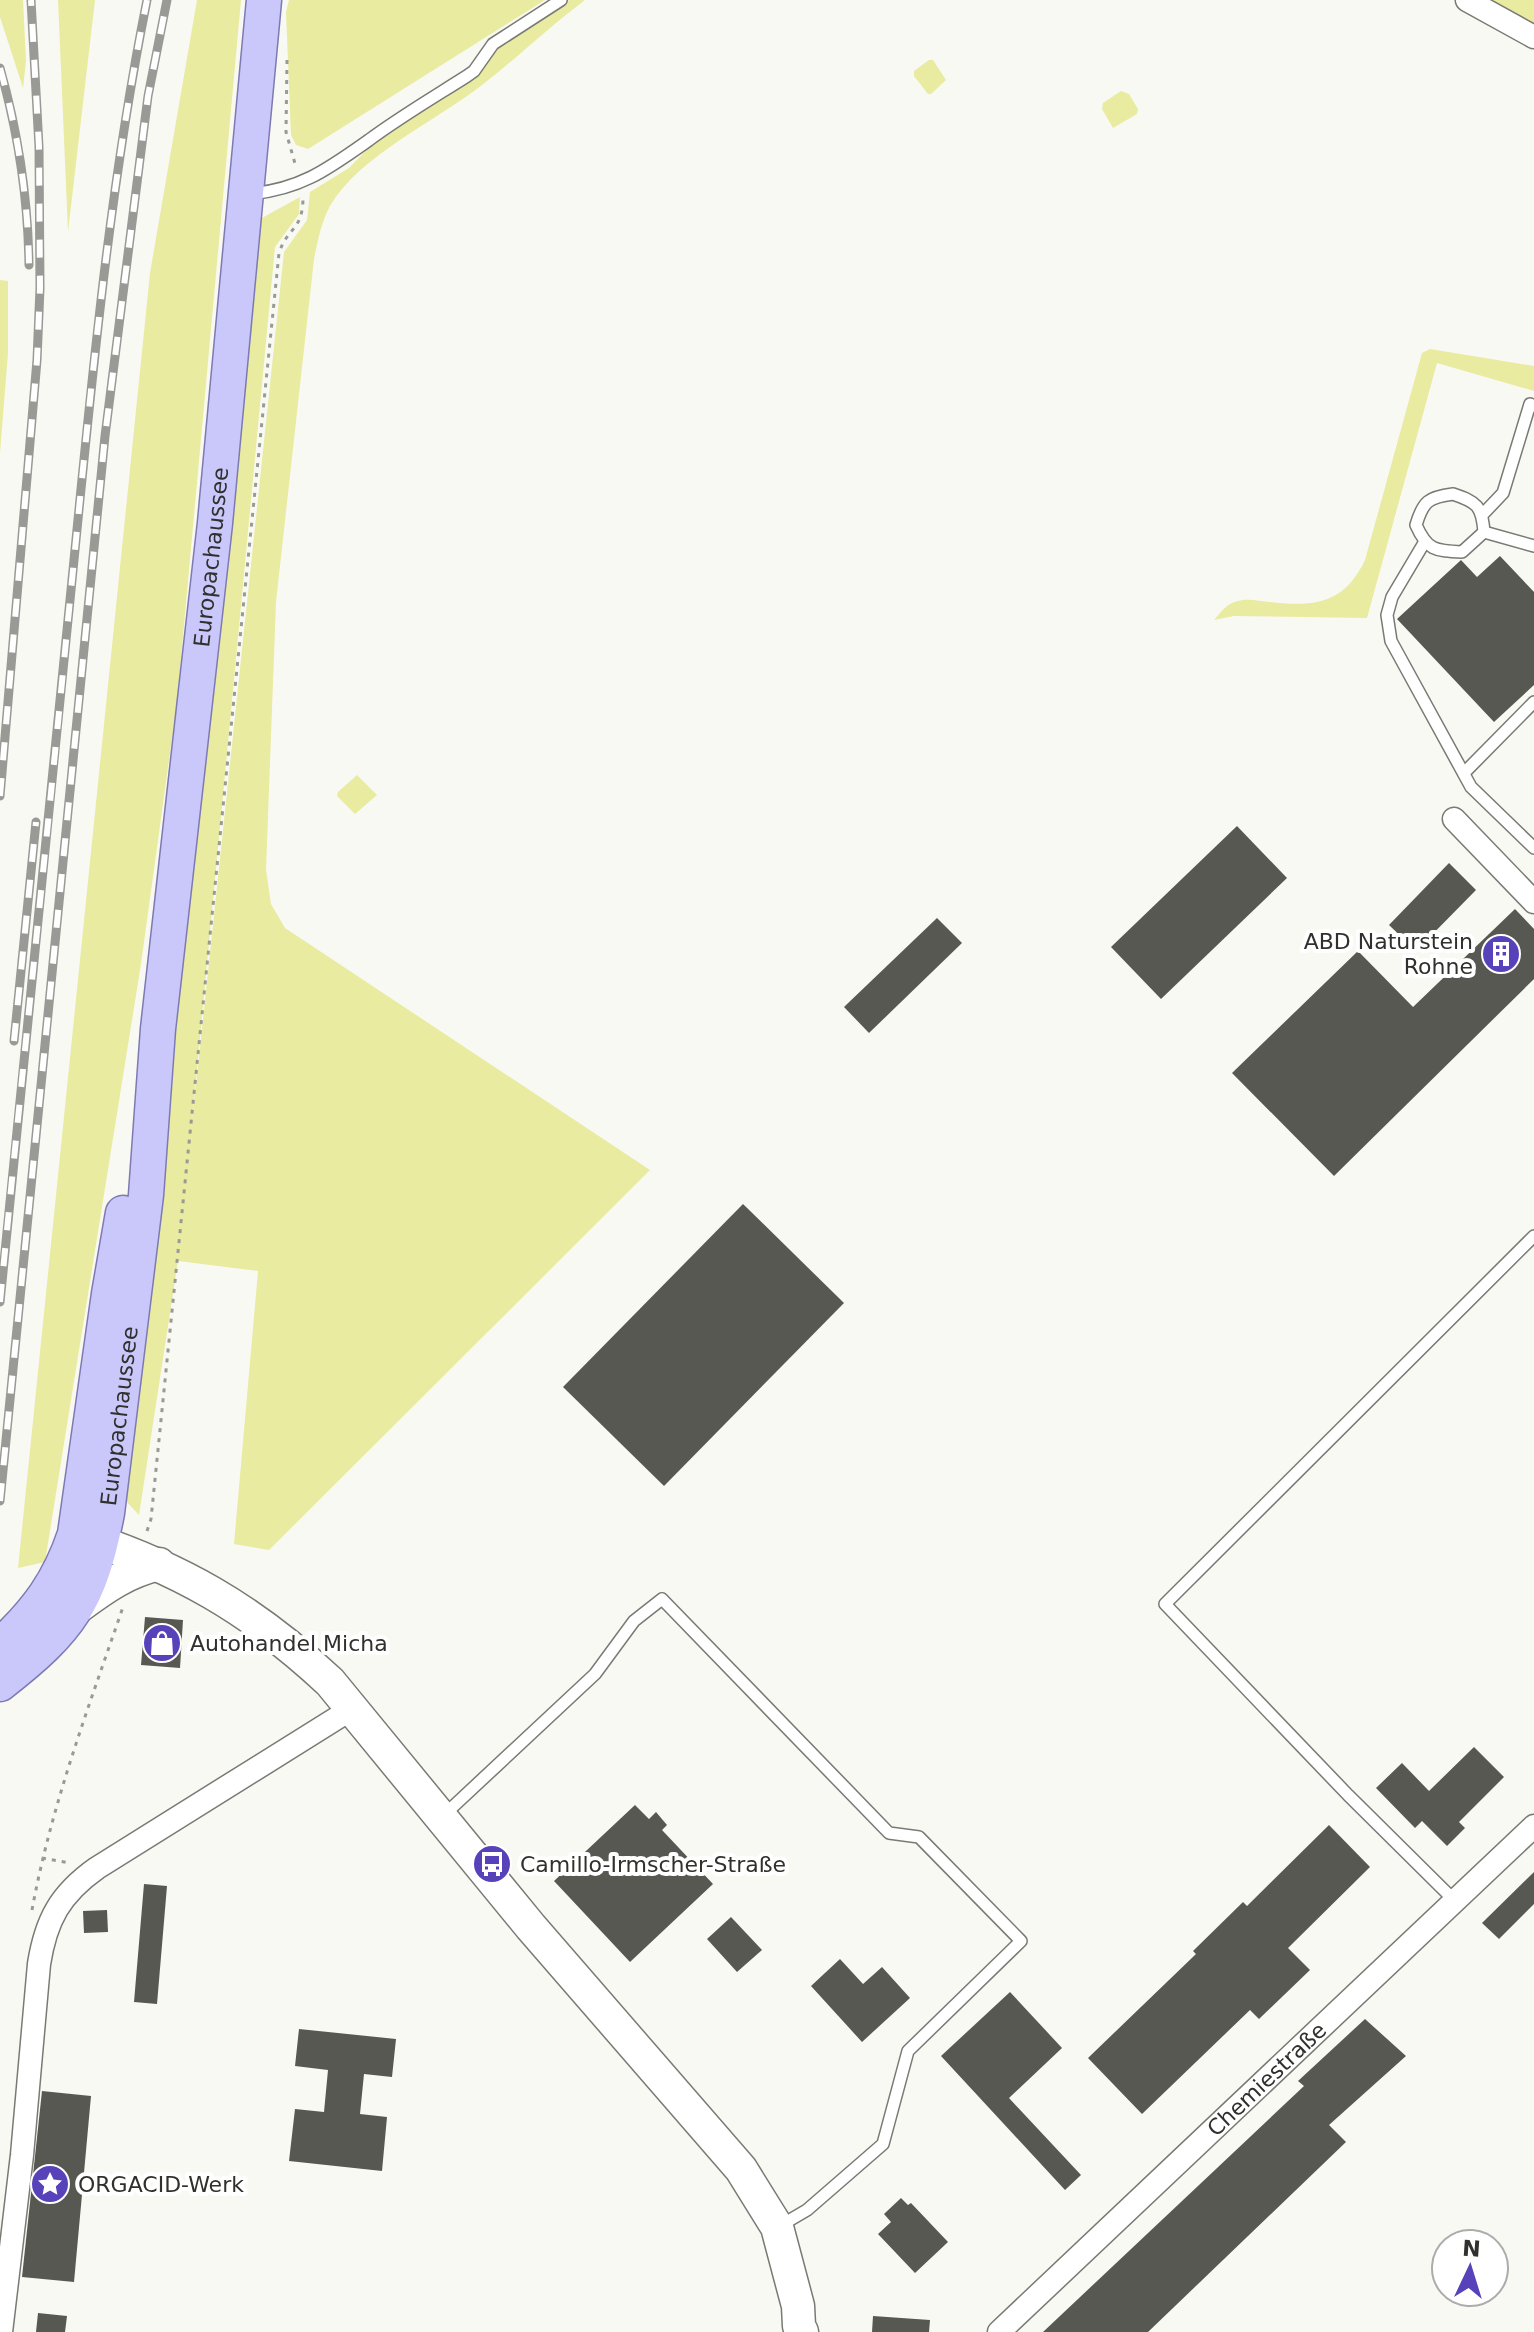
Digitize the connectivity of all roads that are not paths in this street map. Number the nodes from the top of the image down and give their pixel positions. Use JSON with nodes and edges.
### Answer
{"nodes":[{"id":1,"x":264,"y":0,"type":"edge"},
{"id":2,"x":561,"y":0,"type":"edge"},
{"id":3,"x":1467,"y":0,"type":"edge"},
{"id":4,"x":1534,"y":37,"type":"edge"},
{"id":5,"x":245,"y":194,"type":"junction"},
{"id":6,"x":1534,"y":406,"type":"edge"},
{"id":7,"x":1483,"y":514,"type":"junction"},
{"id":8,"x":1484,"y":532,"type":"junction"},
{"id":9,"x":1424,"y":543,"type":"junction"},
{"id":10,"x":1534,"y":546,"type":"edge"},
{"id":11,"x":1534,"y":702,"type":"edge"},
{"id":12,"x":1464,"y":773,"type":"junction"},
{"id":13,"x":1454,"y":819,"type":"dead end"},
{"id":14,"x":1534,"y":848,"type":"edge"},
{"id":15,"x":1534,"y":902,"type":"edge"},
{"id":16,"x":1534,"y":1236,"type":"edge"},
{"id":17,"x":88,"y":1538,"type":"junction"},
{"id":18,"x":150,"y":1560,"type":"junction"},
{"id":19,"x":63,"y":1600,"type":"junction"},
{"id":20,"x":0,"y":1646,"type":"edge"},
{"id":21,"x":0,"y":1684,"type":"edge"},
{"id":22,"x":353,"y":1708,"type":"junction"},
{"id":23,"x":441,"y":1817,"type":"junction"},
{"id":24,"x":1534,"y":1826,"type":"edge"},
{"id":25,"x":1455,"y":1901,"type":"junction"},
{"id":26,"x":777,"y":2227,"type":"junction"},
{"id":27,"x":799,"y":2330,"type":"edge"},
{"id":28,"x":1,"y":2332,"type":"edge"},
{"id":29,"x":999,"y":2332,"type":"edge"}],
"edges":[{"from":1,"to":5,"type":"main road","name":"Europachaussee"},
{"from":2,"to":5,"type":"lane"},
{"from":3,"to":4,"type":"street"},
{"from":5,"to":17,"type":"main road","name":"Europachaussee"},
{"from":6,"to":7,"type":"lane"},
{"from":7,"to":8,"type":"lane"},
{"from":7,"to":9,"type":"lane"},
{"from":8,"to":9,"type":"lane"},
{"from":8,"to":10,"type":"lane"},
{"from":9,"to":12,"type":"lane"},
{"from":11,"to":12,"type":"lane"},
{"from":12,"to":14,"type":"lane"},
{"from":13,"to":15,"type":"street"},
{"from":16,"to":25,"type":"lane"},
{"from":17,"to":18,"type":"street"},
{"from":17,"to":19,"type":"main road","name":"Europachaussee"},
{"from":18,"to":19,"type":"street"},
{"from":18,"to":22,"type":"street"},
{"from":19,"to":20,"type":"main road","name":"Europachaussee"},
{"from":19,"to":21,"type":"main road","name":"Europachaussee"},
{"from":22,"to":23,"type":"street"},
{"from":22,"to":28,"type":"street"},
{"from":23,"to":26,"type":"street"},
{"from":23,"to":26,"type":"lane"},
{"from":24,"to":25,"type":"street","name":"Chemiestraße"},
{"from":25,"to":29,"type":"street","name":"Chemiestraße"},
{"from":26,"to":27,"type":"street"}]}
